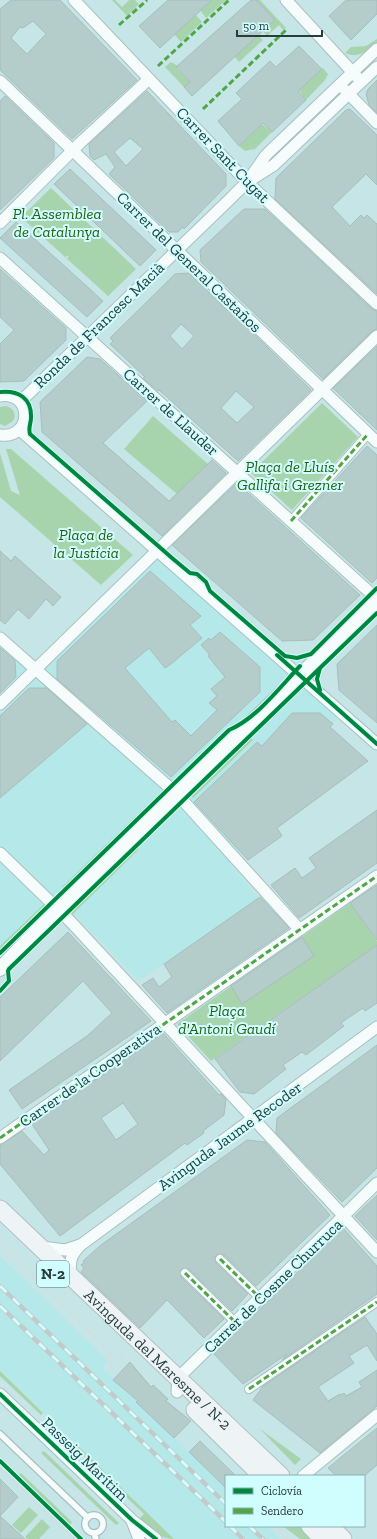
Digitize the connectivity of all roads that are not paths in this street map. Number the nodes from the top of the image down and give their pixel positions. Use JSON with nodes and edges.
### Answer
{"nodes":[{"id":1,"x":74,"y":0,"type":"edge"},
{"id":2,"x":286,"y":0,"type":"edge"},
{"id":3,"x":377,"y":49,"type":"edge"},
{"id":4,"x":377,"y":67,"type":"edge"},
{"id":5,"x":352,"y":73,"type":"junction"},
{"id":6,"x":149,"y":79,"type":"junction"},
{"id":7,"x":361,"y":82,"type":"junction"},
{"id":8,"x":340,"y":85,"type":"junction"},
{"id":9,"x":2,"y":88,"type":"edge"},
{"id":10,"x":349,"y":94,"type":"junction"},
{"id":11,"x":377,"y":123,"type":"edge"},
{"id":12,"x":73,"y":150,"type":"junction"},
{"id":13,"x":247,"y":182,"type":"junction"},
{"id":14,"x":0,"y":222,"type":"edge"},
{"id":15,"x":176,"y":251,"type":"junction"},
{"id":16,"x":0,"y":258,"type":"edge"},
{"id":17,"x":377,"y":304,"type":"edge"},
{"id":18,"x":377,"y":336,"type":"edge"},
{"id":19,"x":88,"y":337,"type":"junction"},
{"id":20,"x":322,"y":390,"type":"junction"},
{"id":21,"x":0,"y":396,"type":"edge"},
{"id":22,"x":20,"y":402,"type":"junction"},
{"id":23,"x":20,"y":430,"type":"junction"},
{"id":24,"x":368,"y":434,"type":"junction"},
{"id":25,"x":0,"y":435,"type":"edge"},
{"id":26,"x":377,"y":442,"type":"edge"},
{"id":27,"x":237,"y":472,"type":"junction"},
{"id":28,"x":291,"y":521,"type":"junction"},
{"id":29,"x":157,"y":551,"type":"junction"},
{"id":30,"x":377,"y":600,"type":"edge"},
{"id":31,"x":0,"y":638,"type":"edge"},
{"id":32,"x":36,"y":669,"type":"junction"},
{"id":33,"x":300,"y":676,"type":"junction"},
{"id":34,"x":0,"y":704,"type":"edge"},
{"id":35,"x":377,"y":744,"type":"edge"},
{"id":36,"x":177,"y":794,"type":"junction"},
{"id":37,"x":0,"y":853,"type":"edge"},
{"id":38,"x":377,"y":876,"type":"edge"},
{"id":39,"x":59,"y":910,"type":"junction"},
{"id":40,"x":300,"y":930,"type":"junction"},
{"id":41,"x":0,"y":969,"type":"edge"},
{"id":42,"x":164,"y":1024,"type":"junction"},
{"id":43,"x":377,"y":1027,"type":"edge"},
{"id":44,"x":254,"y":1119,"type":"junction"},
{"id":45,"x":0,"y":1138,"type":"edge"},
{"id":46,"x":377,"y":1183,"type":"edge"},
{"id":47,"x":0,"y":1210,"type":"edge"},
{"id":48,"x":344,"y":1217,"type":"junction"},
{"id":49,"x":0,"y":1224,"type":"edge"},
{"id":50,"x":82,"y":1244,"type":"junction"},
{"id":51,"x":38,"y":1246,"type":"junction"},
{"id":52,"x":377,"y":1252,"type":"edge"},
{"id":53,"x":220,"y":1259,"type":"dead end"},
{"id":54,"x":185,"y":1273,"type":"dead end"},
{"id":55,"x":73,"y":1279,"type":"junction"},
{"id":56,"x":260,"y":1298,"type":"junction"},
{"id":57,"x":377,"y":1302,"type":"edge"},
{"id":58,"x":235,"y":1322,"type":"junction"},
{"id":59,"x":177,"y":1385,"type":"junction"},
{"id":60,"x":249,"y":1388,"type":"dead end"},
{"id":61,"x":0,"y":1394,"type":"edge"},
{"id":62,"x":377,"y":1415,"type":"edge"},
{"id":63,"x":0,"y":1434,"type":"edge"},
{"id":64,"x":261,"y":1475,"type":"edge"},
{"id":65,"x":280,"y":1475,"type":"edge"},
{"id":66,"x":304,"y":1475,"type":"edge"},
{"id":67,"x":88,"y":1518,"type":"junction"},
{"id":68,"x":132,"y":1520,"type":"junction"},
{"id":69,"x":311,"y":1527,"type":"edge"},
{"id":70,"x":331,"y":1527,"type":"edge"},
{"id":71,"x":95,"y":1536,"type":"edge"},
{"id":72,"x":139,"y":1539,"type":"edge"},
{"id":73,"x":156,"y":1539,"type":"edge"},
{"id":74,"x":323,"y":1539,"type":"edge"},
{"id":75,"x":343,"y":1539,"type":"edge"}],
"edges":[{"from":1,"to":6,"type":"street","name":"Carrer Sant Cugat"},
{"from":2,"to":5,"type":"street"},
{"from":3,"to":5,"type":"street","name":"Ronda de Francesc Macià"},
{"from":4,"to":7,"type":"street","name":"Ronda de Francesc Macià"},
{"from":5,"to":7,"type":"street"},
{"from":5,"to":8,"type":"street","name":"Ronda de Francesc Macià"},
{"from":6,"to":12,"type":"street"},
{"from":6,"to":13,"type":"street","name":"Carrer Sant Cugat"},
{"from":7,"to":10,"type":"street","name":"Ronda de Francesc Macià"},
{"from":8,"to":10,"type":"street"},
{"from":8,"to":13,"type":"street","name":"Ronda de Francesc Macià"},
{"from":9,"to":12,"type":"street","name":"Carrer del General Castaños"},
{"from":10,"to":11,"type":"street"},
{"from":10,"to":13,"type":"street","name":"Ronda de Francesc Macià"},
{"from":12,"to":14,"type":"street"},
{"from":12,"to":15,"type":"street","name":"Carrer del General Castaños"},
{"from":13,"to":15,"type":"street","name":"Ronda de Francesc Macià"},
{"from":13,"to":17,"type":"street","name":"Carrer Sant Cugat"},
{"from":15,"to":19,"type":"street","name":"Ronda de Francesc Macià"},
{"from":15,"to":20,"type":"street","name":"Carrer del General Castaños"},
{"from":16,"to":19,"type":"street","name":"Carrer de Llauder"},
{"from":18,"to":20,"type":"street"},
{"from":19,"to":22,"type":"street","name":"Ronda de Francesc Macià"},
{"from":19,"to":27,"type":"street","name":"Carrer de Llauder"},
{"from":20,"to":24,"type":"street","name":"Carrer del General Castaños"},
{"from":20,"to":27,"type":"street"},
{"from":21,"to":22,"type":"street"},
{"from":22,"to":23,"type":"street"},
{"from":23,"to":25,"type":"street"},
{"from":23,"to":29,"type":"street"},
{"from":24,"to":26,"type":"street","name":"Carrer del General Castaños"},
{"from":24,"to":28,"type":"street"},
{"from":27,"to":28,"type":"street","name":"Carrer de Llauder"},
{"from":27,"to":29,"type":"street"},
{"from":28,"to":30,"type":"street","name":"Carrer de Llauder"},
{"from":29,"to":32,"type":"street"},
{"from":29,"to":33,"type":"street"},
{"from":30,"to":33,"type":"street"},
{"from":31,"to":32,"type":"street"},
{"from":32,"to":34,"type":"street"},
{"from":32,"to":36,"type":"street"},
{"from":33,"to":35,"type":"street"},
{"from":33,"to":36,"type":"street"},
{"from":36,"to":39,"type":"street"},
{"from":36,"to":40,"type":"street"},
{"from":37,"to":39,"type":"street"},
{"from":38,"to":40,"type":"street","name":"Carrer de la Cooperativa"},
{"from":39,"to":41,"type":"street"},
{"from":39,"to":42,"type":"street"},
{"from":40,"to":42,"type":"street","name":"Carrer de la Cooperativa"},
{"from":42,"to":44,"type":"street"},
{"from":42,"to":45,"type":"street","name":"Carrer de la Cooperativa"},
{"from":43,"to":44,"type":"street","name":"Avinguda Jaume Recoder"},
{"from":44,"to":48,"type":"street"},
{"from":44,"to":50,"type":"street","name":"Avinguda Jaume Recoder"},
{"from":46,"to":48,"type":"street","name":"Carrer de Cosme Churruca"},
{"from":47,"to":51,"type":"main road","name":"Avinguda del Maresme / N-2","number":"N-2"},
{"from":48,"to":52,"type":"street"},
{"from":48,"to":56,"type":"street","name":"Carrer de Cosme Churruca"},
{"from":49,"to":59,"type":"main road","name":"Avinguda del Maresme / N-2","number":"N-2"},
{"from":50,"to":51,"type":"street","name":"Avinguda Jaume Recoder"},
{"from":50,"to":55,"type":"street","name":"Avinguda Jaume Recoder"},
{"from":51,"to":55,"type":"main road","name":"Avinguda del Maresme / N-2","number":"N-2"},
{"from":53,"to":56,"type":"street"},
{"from":54,"to":58,"type":"street"},
{"from":55,"to":59,"type":"main road","name":"Avinguda del Maresme / N-2","number":"N-2"},
{"from":56,"to":58,"type":"street","name":"Carrer de Cosme Churruca"},
{"from":57,"to":60,"type":"street"},
{"from":58,"to":59,"type":"street","name":"Carrer de Cosme Churruca"},
{"from":59,"to":64,"type":"main road","name":"Avinguda del Maresme / N-2","number":"N-2"},
{"from":59,"to":65,"type":"main road","name":"Avinguda del Maresme / N-2","number":"N-2"},
{"from":61,"to":68,"type":"street","name":"Passeig Marítim"},
{"from":62,"to":66,"type":"street"},
{"from":63,"to":67,"type":"lane"},
{"from":67,"to":71,"type":"lane"},
{"from":67,"to":71,"type":"lane"},
{"from":68,"to":72,"type":"street","name":"Passeig Marítim"},
{"from":68,"to":73,"type":"street","name":"Passeig Marítim"},
{"from":69,"to":74,"type":"main road"},
{"from":70,"to":75,"type":"main road"}]}
